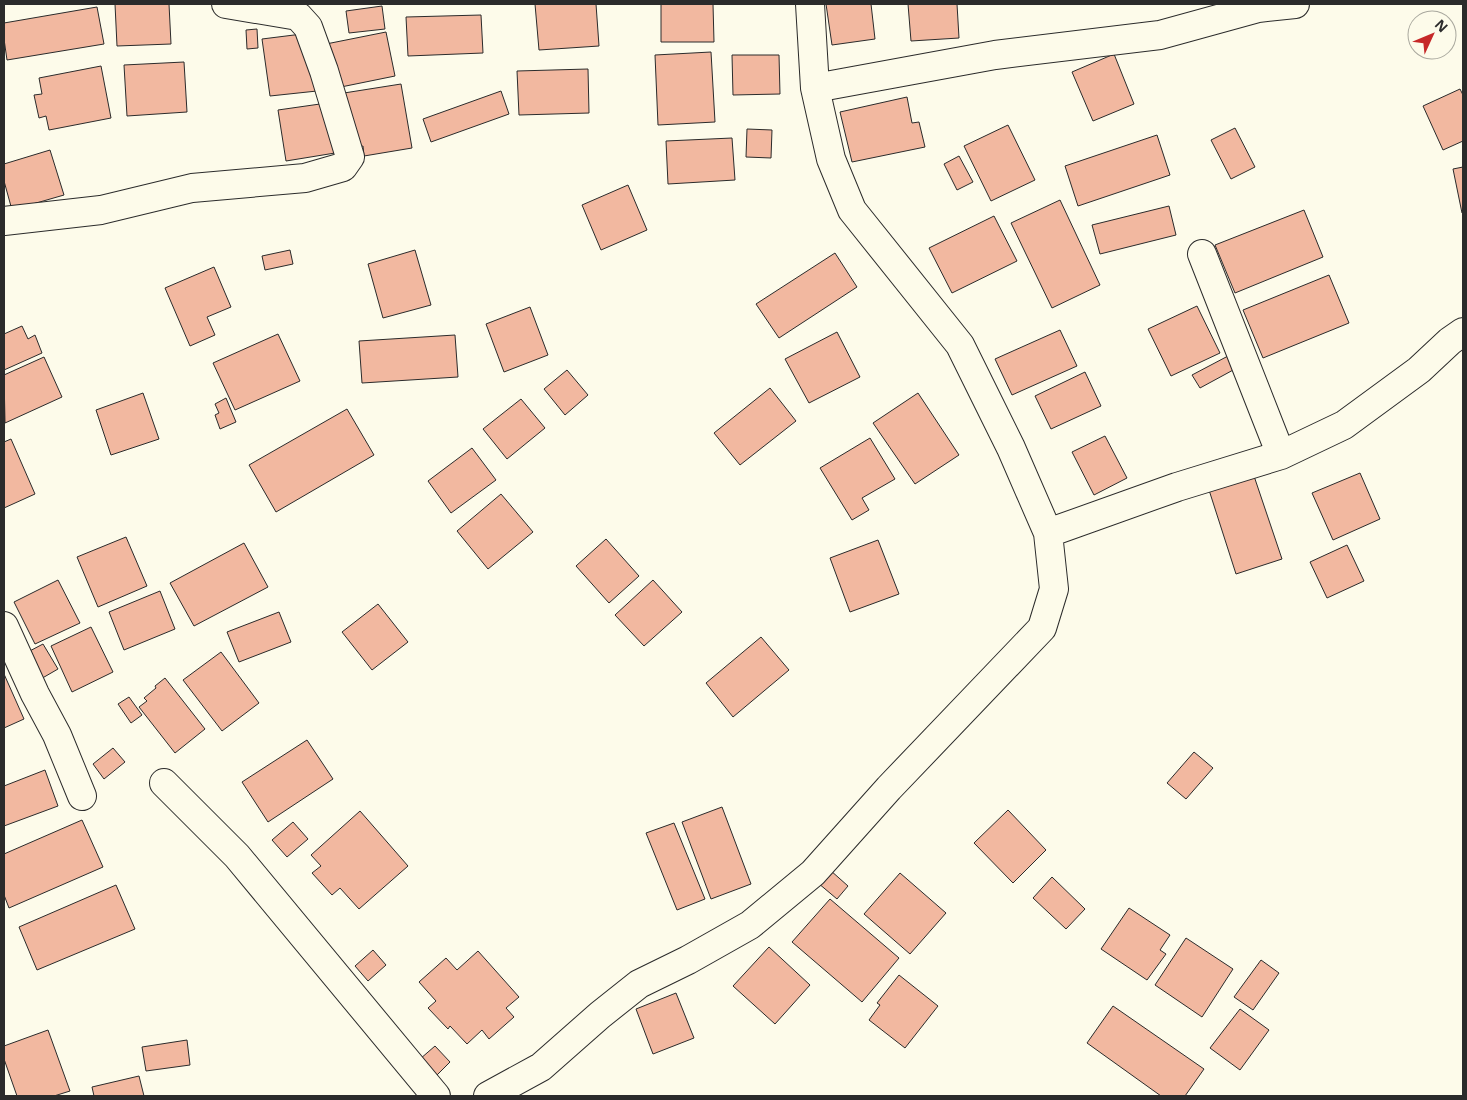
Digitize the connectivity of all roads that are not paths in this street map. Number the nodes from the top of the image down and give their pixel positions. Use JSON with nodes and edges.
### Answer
{"nodes":[{"id":1,"x":226,"y":4,"type":"edge"},
{"id":2,"x":810,"y":4,"type":"edge"},
{"id":3,"x":1295,"y":4,"type":"edge"},
{"id":4,"x":815,"y":88,"type":"junction"},
{"id":5,"x":4,"y":221,"type":"edge"},
{"id":6,"x":1202,"y":254,"type":"dead end"},
{"id":7,"x":1463,"y":332,"type":"edge"},
{"id":8,"x":1281,"y":455,"type":"junction"},
{"id":9,"x":1048,"y":533,"type":"junction"},
{"id":10,"x":4,"y":626,"type":"edge"},
{"id":11,"x":164,"y":783,"type":"dead end"},
{"id":12,"x":82,"y":796,"type":"dead end"},
{"id":13,"x":436,"y":1096,"type":"edge"},
{"id":14,"x":488,"y":1096,"type":"edge"}],
"edges":[{"from":1,"to":5,"type":"street"},
{"from":2,"to":4,"type":"street"},
{"from":3,"to":4,"type":"street"},
{"from":4,"to":9,"type":"street"},
{"from":6,"to":8,"type":"street"},
{"from":7,"to":8,"type":"street"},
{"from":8,"to":9,"type":"street"},
{"from":9,"to":14,"type":"street"},
{"from":10,"to":12,"type":"street"},
{"from":11,"to":13,"type":"street"}]}
